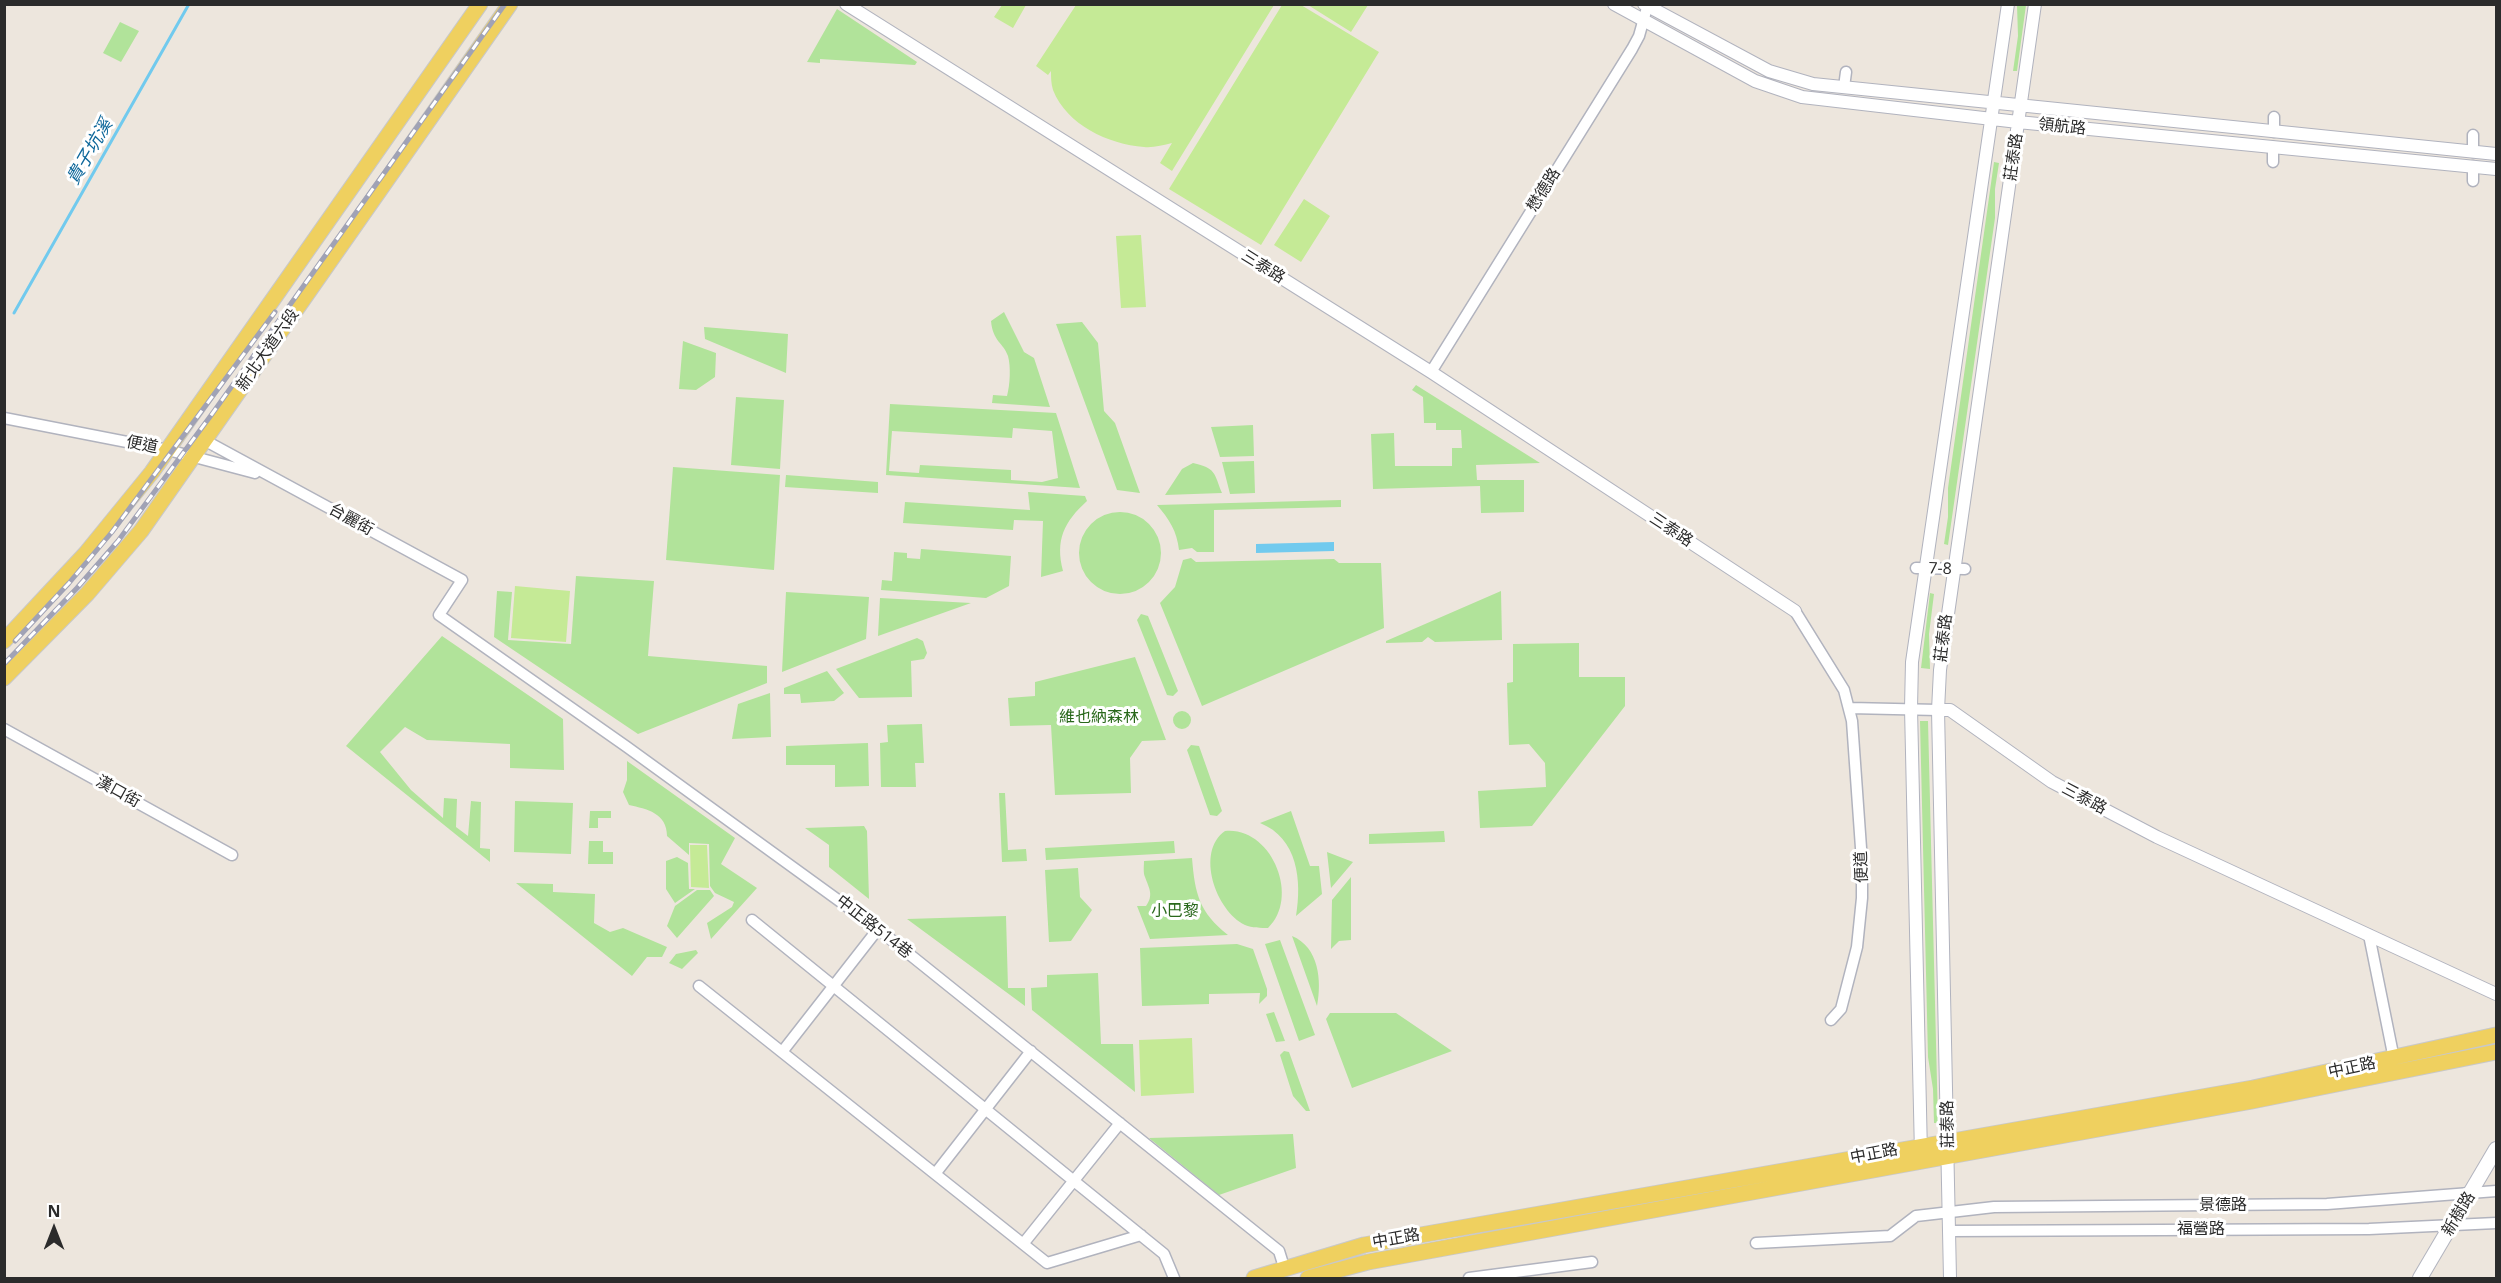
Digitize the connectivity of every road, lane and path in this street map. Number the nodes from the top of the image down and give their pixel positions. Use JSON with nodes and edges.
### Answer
{"nodes":[{"id":1,"x":480,"y":4,"type":"edge"},
{"id":2,"x":510,"y":4,"type":"edge"},
{"id":3,"x":846,"y":4,"type":"edge"},
{"id":4,"x":1614,"y":4,"type":"edge"},
{"id":5,"x":2008,"y":4,"type":"edge"},
{"id":6,"x":2035,"y":4,"type":"edge"},
{"id":7,"x":1646,"y":5,"type":"edge"},
{"id":8,"x":1644,"y":21,"type":"junction"},
{"id":9,"x":1846,"y":72,"type":"dead end"},
{"id":10,"x":1844,"y":87,"type":"junction"},
{"id":11,"x":1994,"y":103,"type":"junction"},
{"id":12,"x":2020,"y":106,"type":"junction"},
{"id":13,"x":2274,"y":117,"type":"dead end"},
{"id":14,"x":1992,"y":119,"type":"junction"},
{"id":15,"x":2018,"y":122,"type":"junction"},
{"id":16,"x":2274,"y":132,"type":"junction"},
{"id":17,"x":2473,"y":135,"type":"dead end"},
{"id":18,"x":2274,"y":147,"type":"junction"},
{"id":19,"x":2473,"y":152,"type":"junction"},
{"id":20,"x":2496,"y":154,"type":"edge"},
{"id":21,"x":2273,"y":162,"type":"dead end"},
{"id":22,"x":2473,"y":166,"type":"junction"},
{"id":23,"x":2496,"y":169,"type":"edge"},
{"id":24,"x":2473,"y":181,"type":"dead end"},
{"id":25,"x":1431,"y":372,"type":"junction"},
{"id":26,"x":4,"y":418,"type":"edge"},
{"id":27,"x":204,"y":440,"type":"junction"},
{"id":28,"x":168,"y":450,"type":"junction"},
{"id":29,"x":193,"y":456,"type":"junction"},
{"id":30,"x":278,"y":480,"type":"junction"},
{"id":31,"x":1921,"y":568,"type":"junction"},
{"id":32,"x":1959,"y":569,"type":"junction"},
{"id":33,"x":1795,"y":611,"type":"joint"},
{"id":34,"x":439,"y":615,"type":"joint"},
{"id":35,"x":4,"y":641,"type":"edge"},
{"id":36,"x":4,"y":678,"type":"edge"},
{"id":37,"x":1850,"y":708,"type":"junction"},
{"id":38,"x":1911,"y":708,"type":"junction"},
{"id":39,"x":1938,"y":710,"type":"junction"},
{"id":40,"x":4,"y":729,"type":"edge"},
{"id":41,"x":232,"y":855,"type":"dead end"},
{"id":42,"x":752,"y":920,"type":"dead end"},
{"id":43,"x":878,"y":929,"type":"junction"},
{"id":44,"x":2369,"y":935,"type":"junction"},
{"id":45,"x":699,"y":986,"type":"dead end"},
{"id":46,"x":833,"y":986,"type":"junction"},
{"id":47,"x":2496,"y":994,"type":"edge"},
{"id":48,"x":1832,"y":1020,"type":"dead end"},
{"id":49,"x":2496,"y":1035,"type":"edge"},
{"id":50,"x":1031,"y":1051,"type":"junction"},
{"id":51,"x":782,"y":1052,"type":"junction"},
{"id":52,"x":2496,"y":1052,"type":"edge"},
{"id":53,"x":2394,"y":1059,"type":"junction"},
{"id":54,"x":985,"y":1109,"type":"junction"},
{"id":55,"x":1120,"y":1123,"type":"junction"},
{"id":56,"x":1948,"y":1141,"type":"junction"},
{"id":57,"x":1921,"y":1146,"type":"junction"},
{"id":58,"x":2496,"y":1149,"type":"edge"},
{"id":59,"x":1949,"y":1157,"type":"junction"},
{"id":60,"x":1921,"y":1162,"type":"junction"},
{"id":61,"x":935,"y":1174,"type":"junction"},
{"id":62,"x":1074,"y":1181,"type":"junction"},
{"id":63,"x":2496,"y":1191,"type":"edge"},
{"id":64,"x":2472,"y":1192,"type":"junction"},
{"id":65,"x":1949,"y":1212,"type":"junction"},
{"id":66,"x":2496,"y":1223,"type":"edge"},
{"id":67,"x":2452,"y":1226,"type":"junction"},
{"id":68,"x":1950,"y":1231,"type":"junction"},
{"id":69,"x":1141,"y":1235,"type":"junction"},
{"id":70,"x":1384,"y":1241,"type":"junction"},
{"id":71,"x":1755,"y":1243,"type":"dead end"},
{"id":72,"x":1023,"y":1244,"type":"junction"},
{"id":73,"x":1388,"y":1259,"type":"junction"},
{"id":74,"x":1592,"y":1262,"type":"dead end"},
{"id":75,"x":1286,"y":1273,"type":"edge"},
{"id":76,"x":1174,"y":1278,"type":"edge"},
{"id":77,"x":1254,"y":1278,"type":"edge"},
{"id":78,"x":1308,"y":1278,"type":"edge"},
{"id":79,"x":1469,"y":1278,"type":"edge"},
{"id":80,"x":1950,"y":1278,"type":"edge"},
{"id":81,"x":2420,"y":1278,"type":"edge"}],
"edges":[{"from":1,"to":28,"type":"main road","name":"新北大道六段"},
{"from":2,"to":27,"type":"main road","name":"新北大道六段"},
{"from":3,"to":25,"type":"street","name":"三泰路"},
{"from":4,"to":8,"type":"street","name":"領航路"},
{"from":5,"to":11,"type":"street","name":"莊泰路"},
{"from":6,"to":12,"type":"street","name":"莊泰路"},
{"from":7,"to":8,"type":"street","name":"懋德路"},
{"from":7,"to":10,"type":"street","name":"領航路"},
{"from":8,"to":14,"type":"street","name":"領航路"},
{"from":8,"to":25,"type":"street","name":"懋德路"},
{"from":9,"to":10,"type":"street"},
{"from":10,"to":11,"type":"street","name":"領航路"},
{"from":11,"to":12,"type":"street","name":"領航路"},
{"from":11,"to":14,"type":"street","name":"莊泰路"},
{"from":12,"to":15,"type":"street","name":"莊泰路"},
{"from":12,"to":16,"type":"street","name":"領航路"},
{"from":13,"to":16,"type":"street"},
{"from":14,"to":15,"type":"street","name":"領航路"},
{"from":14,"to":31,"type":"street","name":"莊泰路"},
{"from":15,"to":18,"type":"street","name":"領航路"},
{"from":15,"to":32,"type":"street","name":"莊泰路"},
{"from":16,"to":19,"type":"street","name":"領航路"},
{"from":17,"to":19,"type":"street"},
{"from":18,"to":21,"type":"street"},
{"from":18,"to":22,"type":"street","name":"領航路"},
{"from":19,"to":20,"type":"street","name":"領航路"},
{"from":22,"to":23,"type":"street","name":"領航路"},
{"from":22,"to":24,"type":"street"},
{"from":25,"to":33,"type":"street","name":"三泰路"},
{"from":26,"to":28,"type":"street","name":"便道"},
{"from":27,"to":29,"type":"main road","name":"新北大道六段"},
{"from":27,"to":30,"type":"street","name":"台麗街"},
{"from":28,"to":29,"type":"street","name":"便道"},
{"from":28,"to":35,"type":"main road","name":"新北大道六段"},
{"from":29,"to":30,"type":"street","name":"便道"},
{"from":29,"to":36,"type":"main road","name":"新北大道六段"},
{"from":30,"to":34,"type":"street","name":"台麗街"},
{"from":31,"to":32,"type":"street","name":"7-8"},
{"from":31,"to":38,"type":"street","name":"莊泰路"},
{"from":32,"to":39,"type":"street","name":"莊泰路"},
{"from":33,"to":37,"type":"street","name":"三泰路"},
{"from":34,"to":43,"type":"street","name":"中正路514巷"},
{"from":37,"to":38,"type":"street","name":"三泰路"},
{"from":37,"to":48,"type":"street","name":"便道"},
{"from":38,"to":39,"type":"street","name":"三泰路"},
{"from":38,"to":57,"type":"street","name":"莊泰路"},
{"from":39,"to":44,"type":"street","name":"三泰路"},
{"from":39,"to":56,"type":"street","name":"莊泰路"},
{"from":40,"to":41,"type":"street","name":"漢口街"},
{"from":42,"to":46,"type":"street"},
{"from":43,"to":46,"type":"street"},
{"from":43,"to":50,"type":"street","name":"中正路514巷"},
{"from":44,"to":47,"type":"street","name":"三泰路"},
{"from":44,"to":53,"type":"street"},
{"from":45,"to":51,"type":"street"},
{"from":46,"to":51,"type":"street"},
{"from":46,"to":54,"type":"street"},
{"from":49,"to":53,"type":"main road","name":"中正路"},
{"from":50,"to":54,"type":"street"},
{"from":50,"to":55,"type":"street","name":"中正路514巷"},
{"from":51,"to":61,"type":"street"},
{"from":52,"to":59,"type":"main road","name":"中正路"},
{"from":53,"to":56,"type":"main road","name":"中正路"},
{"from":54,"to":61,"type":"street"},
{"from":54,"to":62,"type":"street"},
{"from":55,"to":62,"type":"street"},
{"from":55,"to":75,"type":"street","name":"中正路514巷"},
{"from":56,"to":57,"type":"main road","name":"中正路"},
{"from":56,"to":59,"type":"street","name":"莊泰路"},
{"from":57,"to":60,"type":"street","name":"莊泰路"},
{"from":57,"to":70,"type":"main road","name":"中正路"},
{"from":58,"to":64,"type":"main road","name":"新樹路"},
{"from":59,"to":60,"type":"main road","name":"中正路"},
{"from":59,"to":65,"type":"street","name":"莊泰路"},
{"from":60,"to":73,"type":"main road","name":"中正路"},
{"from":61,"to":72,"type":"street"},
{"from":62,"to":69,"type":"street"},
{"from":62,"to":72,"type":"street"},
{"from":63,"to":64,"type":"street","name":"景德路"},
{"from":64,"to":65,"type":"street","name":"景德路"},
{"from":64,"to":67,"type":"main road","name":"新樹路"},
{"from":65,"to":68,"type":"street","name":"莊泰路"},
{"from":65,"to":71,"type":"street"},
{"from":66,"to":67,"type":"street","name":"福營路"},
{"from":67,"to":68,"type":"street","name":"福營路"},
{"from":67,"to":81,"type":"main road","name":"新樹路"},
{"from":68,"to":80,"type":"street","name":"莊泰路"},
{"from":69,"to":72,"type":"street"},
{"from":69,"to":76,"type":"street"},
{"from":70,"to":73,"type":"main road"},
{"from":70,"to":75,"type":"main road","name":"中正路"},
{"from":73,"to":78,"type":"main road","name":"中正路"},
{"from":74,"to":79,"type":"street"},
{"from":75,"to":77,"type":"main road","name":"中正路"}]}
